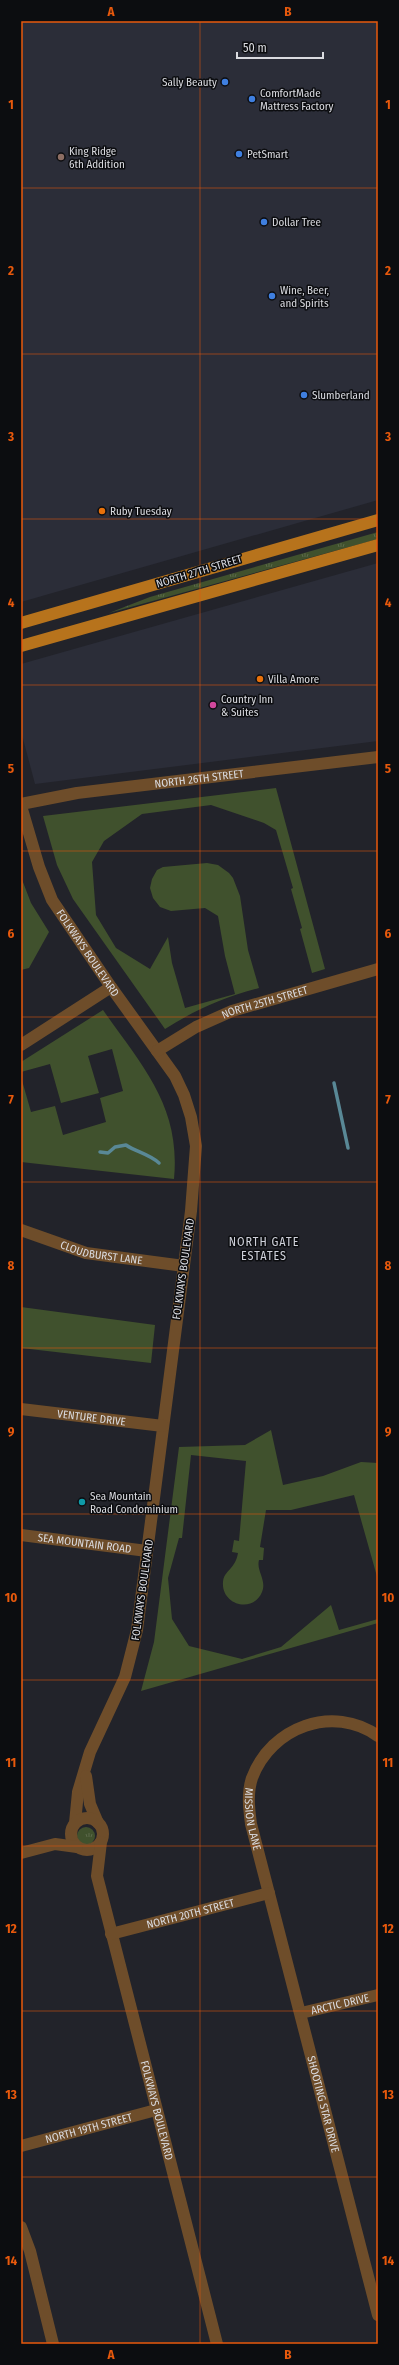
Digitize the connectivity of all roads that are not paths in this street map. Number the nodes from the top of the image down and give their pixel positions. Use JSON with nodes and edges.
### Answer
{"nodes":[{"id":1,"x":378,"y":520,"type":"edge"},
{"id":2,"x":378,"y":545,"type":"edge"},
{"id":3,"x":21,"y":623,"type":"edge"},
{"id":4,"x":21,"y":646,"type":"edge"},
{"id":5,"x":378,"y":757,"type":"edge"},
{"id":6,"x":21,"y":805,"type":"edge"},
{"id":7,"x":378,"y":969,"type":"edge"},
{"id":8,"x":111,"y":987,"type":"junction"},
{"id":9,"x":21,"y":1045,"type":"edge"},
{"id":10,"x":157,"y":1051,"type":"junction"},
{"id":11,"x":21,"y":1230,"type":"edge"},
{"id":12,"x":184,"y":1266,"type":"junction"},
{"id":13,"x":21,"y":1409,"type":"edge"},
{"id":14,"x":163,"y":1426,"type":"junction"},
{"id":15,"x":21,"y":1535,"type":"edge"},
{"id":16,"x":147,"y":1551,"type":"junction"},
{"id":17,"x":378,"y":1736,"type":"edge"},
{"id":18,"x":86,"y":1766,"type":"junction"},
{"id":19,"x":98,"y":1823,"type":"junction"},
{"id":20,"x":73,"y":1826,"type":"junction"},
{"id":21,"x":100,"y":1842,"type":"junction"},
{"id":22,"x":55,"y":1844,"type":"junction"},
{"id":23,"x":79,"y":1848,"type":"junction"},
{"id":24,"x":21,"y":1853,"type":"edge"},
{"id":25,"x":97,"y":1876,"type":"junction"},
{"id":26,"x":269,"y":1893,"type":"junction"},
{"id":27,"x":111,"y":1934,"type":"junction"},
{"id":28,"x":378,"y":1995,"type":"edge"},
{"id":29,"x":301,"y":2013,"type":"junction"},
{"id":30,"x":156,"y":2110,"type":"junction"},
{"id":31,"x":21,"y":2146,"type":"edge"},
{"id":32,"x":21,"y":2227,"type":"edge"},
{"id":33,"x":378,"y":2315,"type":"edge"},
{"id":34,"x":53,"y":2344,"type":"edge"},
{"id":35,"x":217,"y":2344,"type":"edge"}],
"edges":[{"from":1,"to":3,"type":"main road","name":"NORTH 27TH STREET"},
{"from":2,"to":4,"type":"main road","name":"NORTH 27TH STREET"},
{"from":5,"to":6,"type":"street","name":"NORTH 26TH STREET"},
{"from":6,"to":8,"type":"street","name":"FOLKWAYS BOULEVARD"},
{"from":7,"to":10,"type":"street","name":"NORTH 25TH STREET"},
{"from":8,"to":9,"type":"street"},
{"from":8,"to":10,"type":"street","name":"FOLKWAYS BOULEVARD"},
{"from":10,"to":12,"type":"street","name":"FOLKWAYS BOULEVARD"},
{"from":11,"to":12,"type":"street","name":"CLOUDBURST LANE"},
{"from":12,"to":14,"type":"street","name":"FOLKWAYS BOULEVARD"},
{"from":13,"to":14,"type":"street","name":"VENTURE DRIVE"},
{"from":14,"to":16,"type":"street","name":"FOLKWAYS BOULEVARD"},
{"from":15,"to":16,"type":"street","name":"SEA MOUNTAIN ROAD"},
{"from":16,"to":18,"type":"street","name":"FOLKWAYS BOULEVARD"},
{"from":17,"to":26,"type":"street","name":"MISSION LANE"},
{"from":18,"to":19,"type":"street","name":"FOLKWAYS BOULEVARD"},
{"from":18,"to":20,"type":"street","name":"FOLKWAYS BOULEVARD"},
{"from":19,"to":20,"type":"street"},
{"from":19,"to":21,"type":"street"},
{"from":20,"to":22,"type":"street"},
{"from":20,"to":23,"type":"street"},
{"from":21,"to":23,"type":"street"},
{"from":21,"to":25,"type":"street","name":"FOLKWAYS BOULEVARD"},
{"from":22,"to":23,"type":"street"},
{"from":22,"to":24,"type":"street"},
{"from":23,"to":25,"type":"street","name":"FOLKWAYS BOULEVARD"},
{"from":25,"to":27,"type":"street","name":"FOLKWAYS BOULEVARD"},
{"from":26,"to":27,"type":"street","name":"NORTH 20TH STREET"},
{"from":26,"to":29,"type":"street","name":"SHOOTING STAR DRIVE"},
{"from":27,"to":30,"type":"street","name":"FOLKWAYS BOULEVARD"},
{"from":28,"to":29,"type":"street","name":"ARCTIC DRIVE"},
{"from":29,"to":33,"type":"street","name":"SHOOTING STAR DRIVE"},
{"from":30,"to":31,"type":"street","name":"NORTH 19TH STREET"},
{"from":30,"to":35,"type":"street","name":"FOLKWAYS BOULEVARD"},
{"from":32,"to":34,"type":"street"}]}
